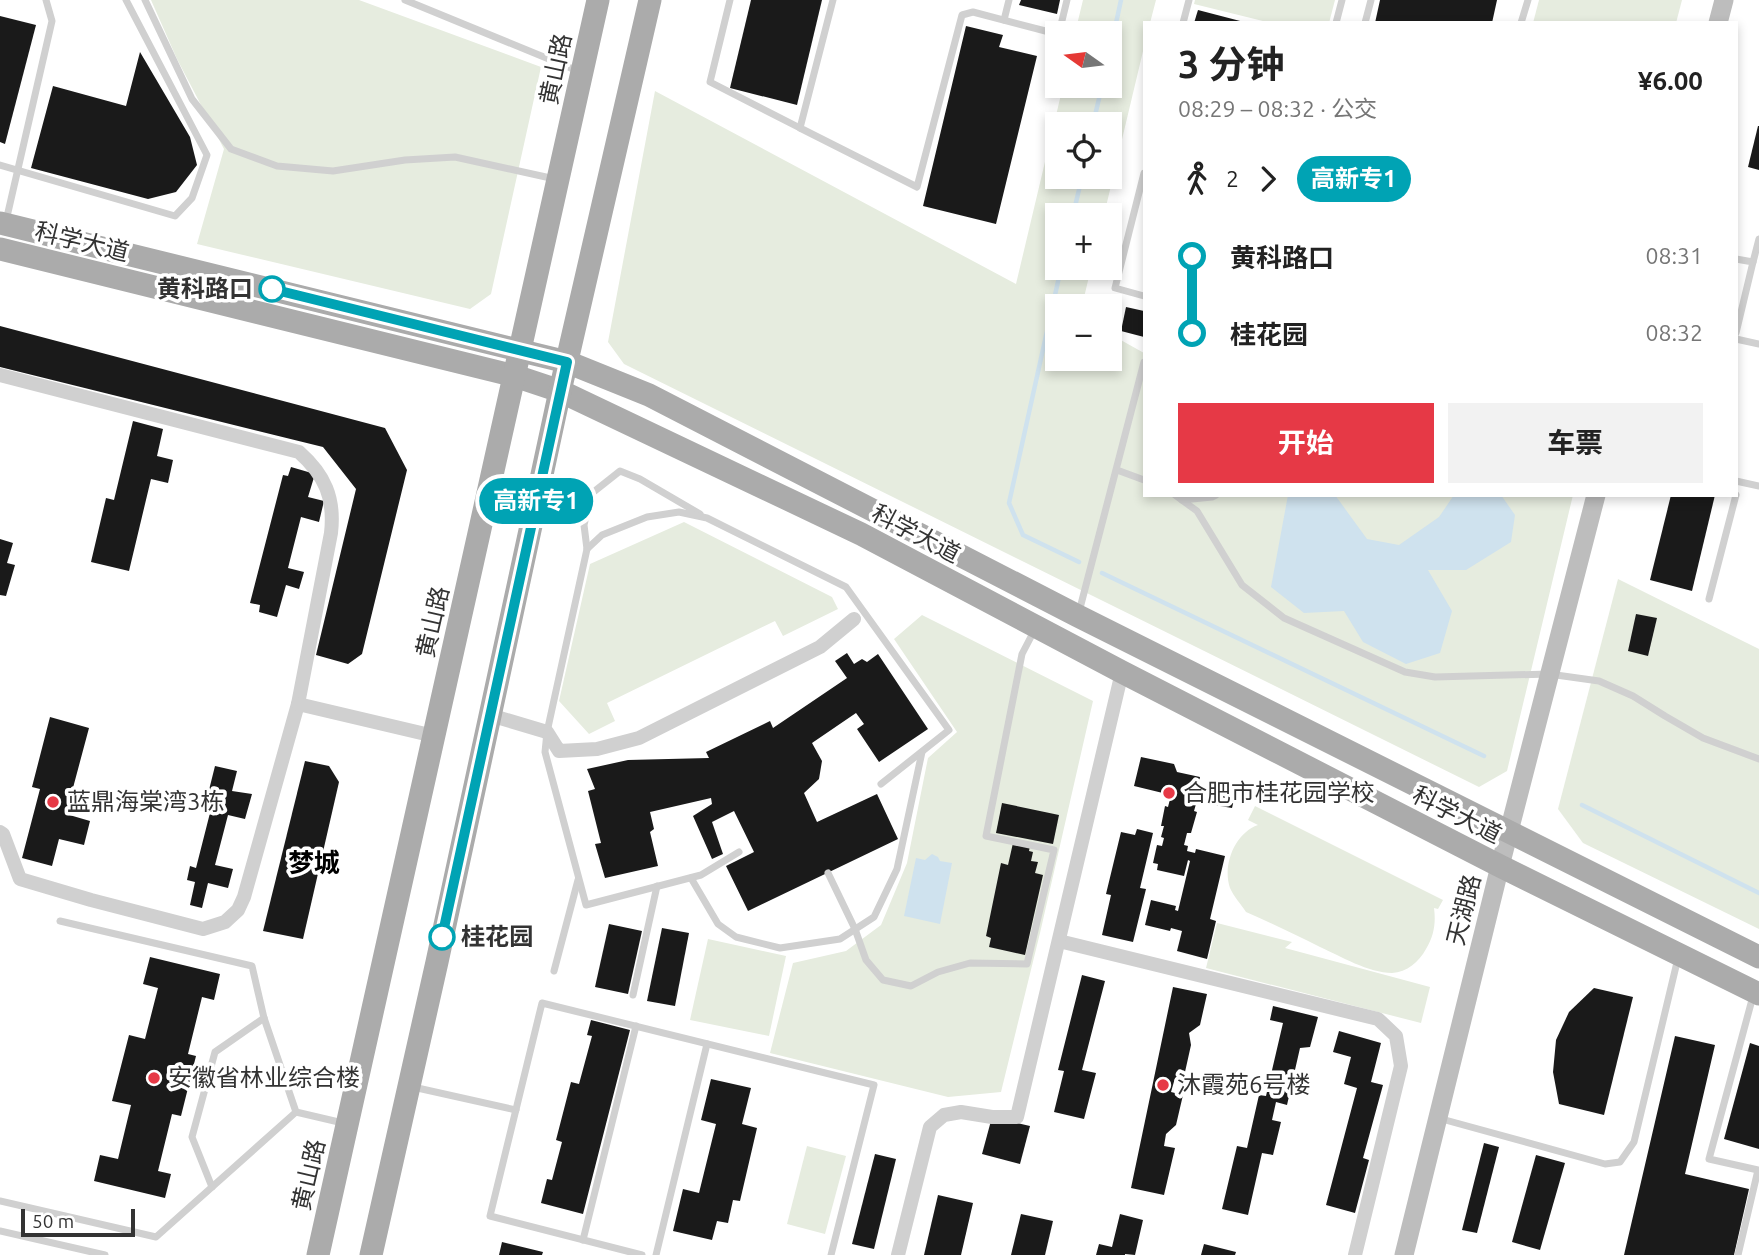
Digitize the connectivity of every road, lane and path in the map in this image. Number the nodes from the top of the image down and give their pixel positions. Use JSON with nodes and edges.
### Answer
{"nodes":[{"id":1,"x":46,"y":0,"type":"edge"},
{"id":2,"x":126,"y":0,"type":"edge"},
{"id":3,"x":145,"y":0,"type":"edge"},
{"id":4,"x":405,"y":0,"type":"edge"},
{"id":5,"x":598,"y":0,"type":"edge"},
{"id":6,"x":650,"y":0,"type":"edge"},
{"id":7,"x":730,"y":0,"type":"edge"},
{"id":8,"x":833,"y":0,"type":"edge"},
{"id":9,"x":1009,"y":0,"type":"edge"},
{"id":10,"x":1067,"y":0,"type":"edge"},
{"id":11,"x":1189,"y":0,"type":"edge"},
{"id":12,"x":1342,"y":0,"type":"edge"},
{"id":13,"x":1371,"y":0,"type":"edge"},
{"id":14,"x":1528,"y":0,"type":"edge"},
{"id":15,"x":1724,"y":0,"type":"edge"},
{"id":16,"x":425,"y":4,"type":"edge"},
{"id":17,"x":1004,"y":20,"type":"junction"},
{"id":18,"x":1061,"y":21,"type":"edge"},
{"id":19,"x":1184,"y":21,"type":"edge"},
{"id":20,"x":1337,"y":21,"type":"edge"},
{"id":21,"x":1366,"y":21,"type":"edge"},
{"id":22,"x":1522,"y":21,"type":"edge"},
{"id":23,"x":1719,"y":21,"type":"edge"},
{"id":24,"x":1045,"y":31,"type":"edge"},
{"id":25,"x":582,"y":73,"type":"junction"},
{"id":26,"x":800,"y":128,"type":"junction"},
{"id":27,"x":0,"y":165,"type":"edge"},
{"id":28,"x":18,"y":170,"type":"junction"},
{"id":29,"x":1143,"y":177,"type":"edge"},
{"id":30,"x":559,"y":180,"type":"junction"},
{"id":31,"x":2,"y":224,"type":"edge"},
{"id":32,"x":1759,"y":239,"type":"edge"},
{"id":33,"x":0,"y":248,"type":"edge"},
{"id":34,"x":1738,"y":258,"type":"edge"},
{"id":35,"x":1754,"y":262,"type":"junction"},
{"id":36,"x":1143,"y":296,"type":"edge"},
{"id":37,"x":1738,"y":328,"type":"edge"},
{"id":38,"x":1738,"y":337,"type":"edge"},
{"id":39,"x":1759,"y":344,"type":"edge"},
{"id":40,"x":521,"y":350,"type":"junction"},
{"id":41,"x":567,"y":362,"type":"junction"},
{"id":42,"x":1143,"y":366,"type":"edge"},
{"id":43,"x":0,"y":375,"type":"edge"},
{"id":44,"x":515,"y":376,"type":"junction"},
{"id":45,"x":560,"y":391,"type":"junction"},
{"id":46,"x":1116,"y":470,"type":"junction"},
{"id":47,"x":1143,"y":480,"type":"edge"},
{"id":48,"x":1738,"y":481,"type":"edge"},
{"id":49,"x":1759,"y":486,"type":"edge"},
{"id":50,"x":1178,"y":497,"type":"edge"},
{"id":51,"x":1212,"y":497,"type":"edge"},
{"id":52,"x":1595,"y":497,"type":"edge"},
{"id":53,"x":1735,"y":497,"type":"edge"},
{"id":54,"x":707,"y":518,"type":"junction"},
{"id":55,"x":587,"y":549,"type":"junction"},
{"id":56,"x":1709,"y":599,"type":"dead end"},
{"id":57,"x":1078,"y":616,"type":"junction"},
{"id":58,"x":854,"y":619,"type":"dead end"},
{"id":59,"x":1036,"y":626,"type":"junction"},
{"id":60,"x":1122,"y":672,"type":"junction"},
{"id":61,"x":1549,"y":674,"type":"junction"},
{"id":62,"x":298,"y":704,"type":"junction"},
{"id":63,"x":490,"y":715,"type":"junction"},
{"id":64,"x":547,"y":732,"type":"junction"},
{"id":65,"x":434,"y":736,"type":"junction"},
{"id":66,"x":922,"y":752,"type":"junction"},
{"id":67,"x":1759,"y":759,"type":"edge"},
{"id":68,"x":881,"y":784,"type":"dead end"},
{"id":69,"x":1509,"y":831,"type":"junction"},
{"id":70,"x":0,"y":832,"type":"edge"},
{"id":71,"x":739,"y":852,"type":"dead end"},
{"id":72,"x":1500,"y":866,"type":"junction"},
{"id":73,"x":828,"y":873,"type":"dead end"},
{"id":74,"x":578,"y":878,"type":"junction"},
{"id":75,"x":691,"y":878,"type":"junction"},
{"id":76,"x":657,"y":886,"type":"junction"},
{"id":77,"x":60,"y":921,"type":"dead end"},
{"id":78,"x":855,"y":929,"type":"junction"},
{"id":79,"x":1059,"y":941,"type":"junction"},
{"id":80,"x":1679,"y":955,"type":"junction"},
{"id":81,"x":1759,"y":957,"type":"edge"},
{"id":82,"x":554,"y":971,"type":"dead end"},
{"id":83,"x":1756,"y":993,"type":"edge"},
{"id":84,"x":633,"y":995,"type":"dead end"},
{"id":85,"x":264,"y":1018,"type":"junction"},
{"id":86,"x":636,"y":1026,"type":"junction"},
{"id":87,"x":707,"y":1044,"type":"junction"},
{"id":88,"x":409,"y":1086,"type":"junction"},
{"id":89,"x":516,"y":1110,"type":"junction"},
{"id":90,"x":296,"y":1112,"type":"junction"},
{"id":91,"x":1437,"y":1118,"type":"junction"},
{"id":92,"x":347,"y":1124,"type":"junction"},
{"id":93,"x":1758,"y":1170,"type":"edge"},
{"id":94,"x":212,"y":1187,"type":"junction"},
{"id":95,"x":0,"y":1201,"type":"edge"},
{"id":96,"x":0,"y":1231,"type":"edge"},
{"id":97,"x":583,"y":1240,"type":"junction"},
{"id":98,"x":105,"y":1255,"type":"edge"},
{"id":99,"x":318,"y":1255,"type":"edge"},
{"id":100,"x":371,"y":1255,"type":"edge"},
{"id":101,"x":642,"y":1255,"type":"edge"},
{"id":102,"x":656,"y":1255,"type":"edge"},
{"id":103,"x":831,"y":1255,"type":"edge"},
{"id":104,"x":898,"y":1255,"type":"edge"},
{"id":105,"x":1355,"y":1255,"type":"edge"},
{"id":106,"x":1404,"y":1255,"type":"edge"},
{"id":107,"x":1738,"y":1255,"type":"edge"}],
"edges":[{"from":1,"to":28,"type":"lane"},
{"from":2,"to":28,"type":"lane"},
{"from":3,"to":30,"type":"lane"},
{"from":4,"to":16,"type":"lane"},
{"from":5,"to":25,"type":"main road","name":"黄山路"},
{"from":6,"to":41,"type":"main road"},
{"from":7,"to":26,"type":"lane"},
{"from":8,"to":26,"type":"lane"},
{"from":9,"to":17,"type":"lane"},
{"from":10,"to":18,"type":"lane"},
{"from":11,"to":19,"type":"lane"},
{"from":12,"to":20,"type":"lane"},
{"from":13,"to":21,"type":"lane"},
{"from":14,"to":22,"type":"lane"},
{"from":15,"to":23,"type":"street"},
{"from":16,"to":25,"type":"lane"},
{"from":17,"to":24,"type":"lane"},
{"from":17,"to":26,"type":"lane"},
{"from":25,"to":30,"type":"main road","name":"黄山路"},
{"from":27,"to":28,"type":"lane"},
{"from":28,"to":31,"type":"lane"},
{"from":29,"to":36,"type":"lane"},
{"from":30,"to":40,"type":"main road","name":"黄山路"},
{"from":31,"to":40,"type":"main road","name":"科学大道"},
{"from":32,"to":35,"type":"lane"},
{"from":33,"to":44,"type":"main road","name":"科学大道"},
{"from":34,"to":35,"type":"lane"},
{"from":35,"to":37,"type":"lane"},
{"from":38,"to":39,"type":"lane"},
{"from":40,"to":41,"type":"main road","name":"科学大道"},
{"from":40,"to":44,"type":"main road","name":"黄山路"},
{"from":41,"to":45,"type":"main road"},
{"from":41,"to":57,"type":"main road","name":"科学大道"},
{"from":42,"to":46,"type":"lane"},
{"from":43,"to":62,"type":"street"},
{"from":44,"to":45,"type":"main road","name":"科学大道"},
{"from":44,"to":65,"type":"main road","name":"黄山路"},
{"from":45,"to":59,"type":"main road","name":"科学大道"},
{"from":45,"to":63,"type":"main road"},
{"from":46,"to":47,"type":"lane"},
{"from":46,"to":57,"type":"lane"},
{"from":48,"to":49,"type":"lane"},
{"from":50,"to":51,"type":"lane"},
{"from":50,"to":61,"type":"lane"},
{"from":52,"to":61,"type":"street","name":"天湖路"},
{"from":53,"to":56,"type":"lane"},
{"from":54,"to":55,"type":"lane"},
{"from":54,"to":55,"type":"lane"},
{"from":54,"to":66,"type":"lane"},
{"from":55,"to":64,"type":"lane"},
{"from":57,"to":69,"type":"main road","name":"科学大道"},
{"from":58,"to":64,"type":"street"},
{"from":59,"to":60,"type":"main road","name":"科学大道"},
{"from":59,"to":78,"type":"lane"},
{"from":60,"to":72,"type":"main road","name":"科学大道"},
{"from":60,"to":79,"type":"street"},
{"from":61,"to":67,"type":"lane"},
{"from":61,"to":69,"type":"street","name":"天湖路"},
{"from":62,"to":65,"type":"street"},
{"from":62,"to":70,"type":"street"},
{"from":63,"to":64,"type":"street"},
{"from":63,"to":88,"type":"main road"},
{"from":64,"to":74,"type":"lane"},
{"from":65,"to":92,"type":"main road","name":"黄山路"},
{"from":66,"to":68,"type":"lane"},
{"from":66,"to":78,"type":"lane"},
{"from":69,"to":72,"type":"street","name":"天湖路"},
{"from":69,"to":81,"type":"main road","name":"科学大道"},
{"from":71,"to":75,"type":"lane"},
{"from":72,"to":80,"type":"main road","name":"科学大道"},
{"from":72,"to":91,"type":"street","name":"天湖路"},
{"from":73,"to":78,"type":"lane"},
{"from":74,"to":76,"type":"lane"},
{"from":74,"to":82,"type":"lane"},
{"from":75,"to":76,"type":"lane"},
{"from":75,"to":78,"type":"lane"},
{"from":76,"to":84,"type":"lane"},
{"from":77,"to":85,"type":"lane"},
{"from":79,"to":104,"type":"street"},
{"from":79,"to":105,"type":"street"},
{"from":80,"to":83,"type":"main road","name":"科学大道"},
{"from":80,"to":91,"type":"lane"},
{"from":83,"to":93,"type":"lane"},
{"from":85,"to":90,"type":"lane"},
{"from":85,"to":94,"type":"lane"},
{"from":86,"to":87,"type":"lane"},
{"from":86,"to":89,"type":"lane"},
{"from":86,"to":97,"type":"lane"},
{"from":87,"to":102,"type":"lane"},
{"from":87,"to":103,"type":"lane"},
{"from":88,"to":89,"type":"lane"},
{"from":88,"to":100,"type":"main road"},
{"from":89,"to":97,"type":"lane"},
{"from":90,"to":92,"type":"lane"},
{"from":90,"to":94,"type":"lane"},
{"from":91,"to":106,"type":"street","name":"天湖路"},
{"from":92,"to":99,"type":"main road","name":"黄山路"},
{"from":93,"to":107,"type":"lane"},
{"from":94,"to":95,"type":"lane"},
{"from":96,"to":98,"type":"lane"},
{"from":97,"to":101,"type":"lane"}]}
